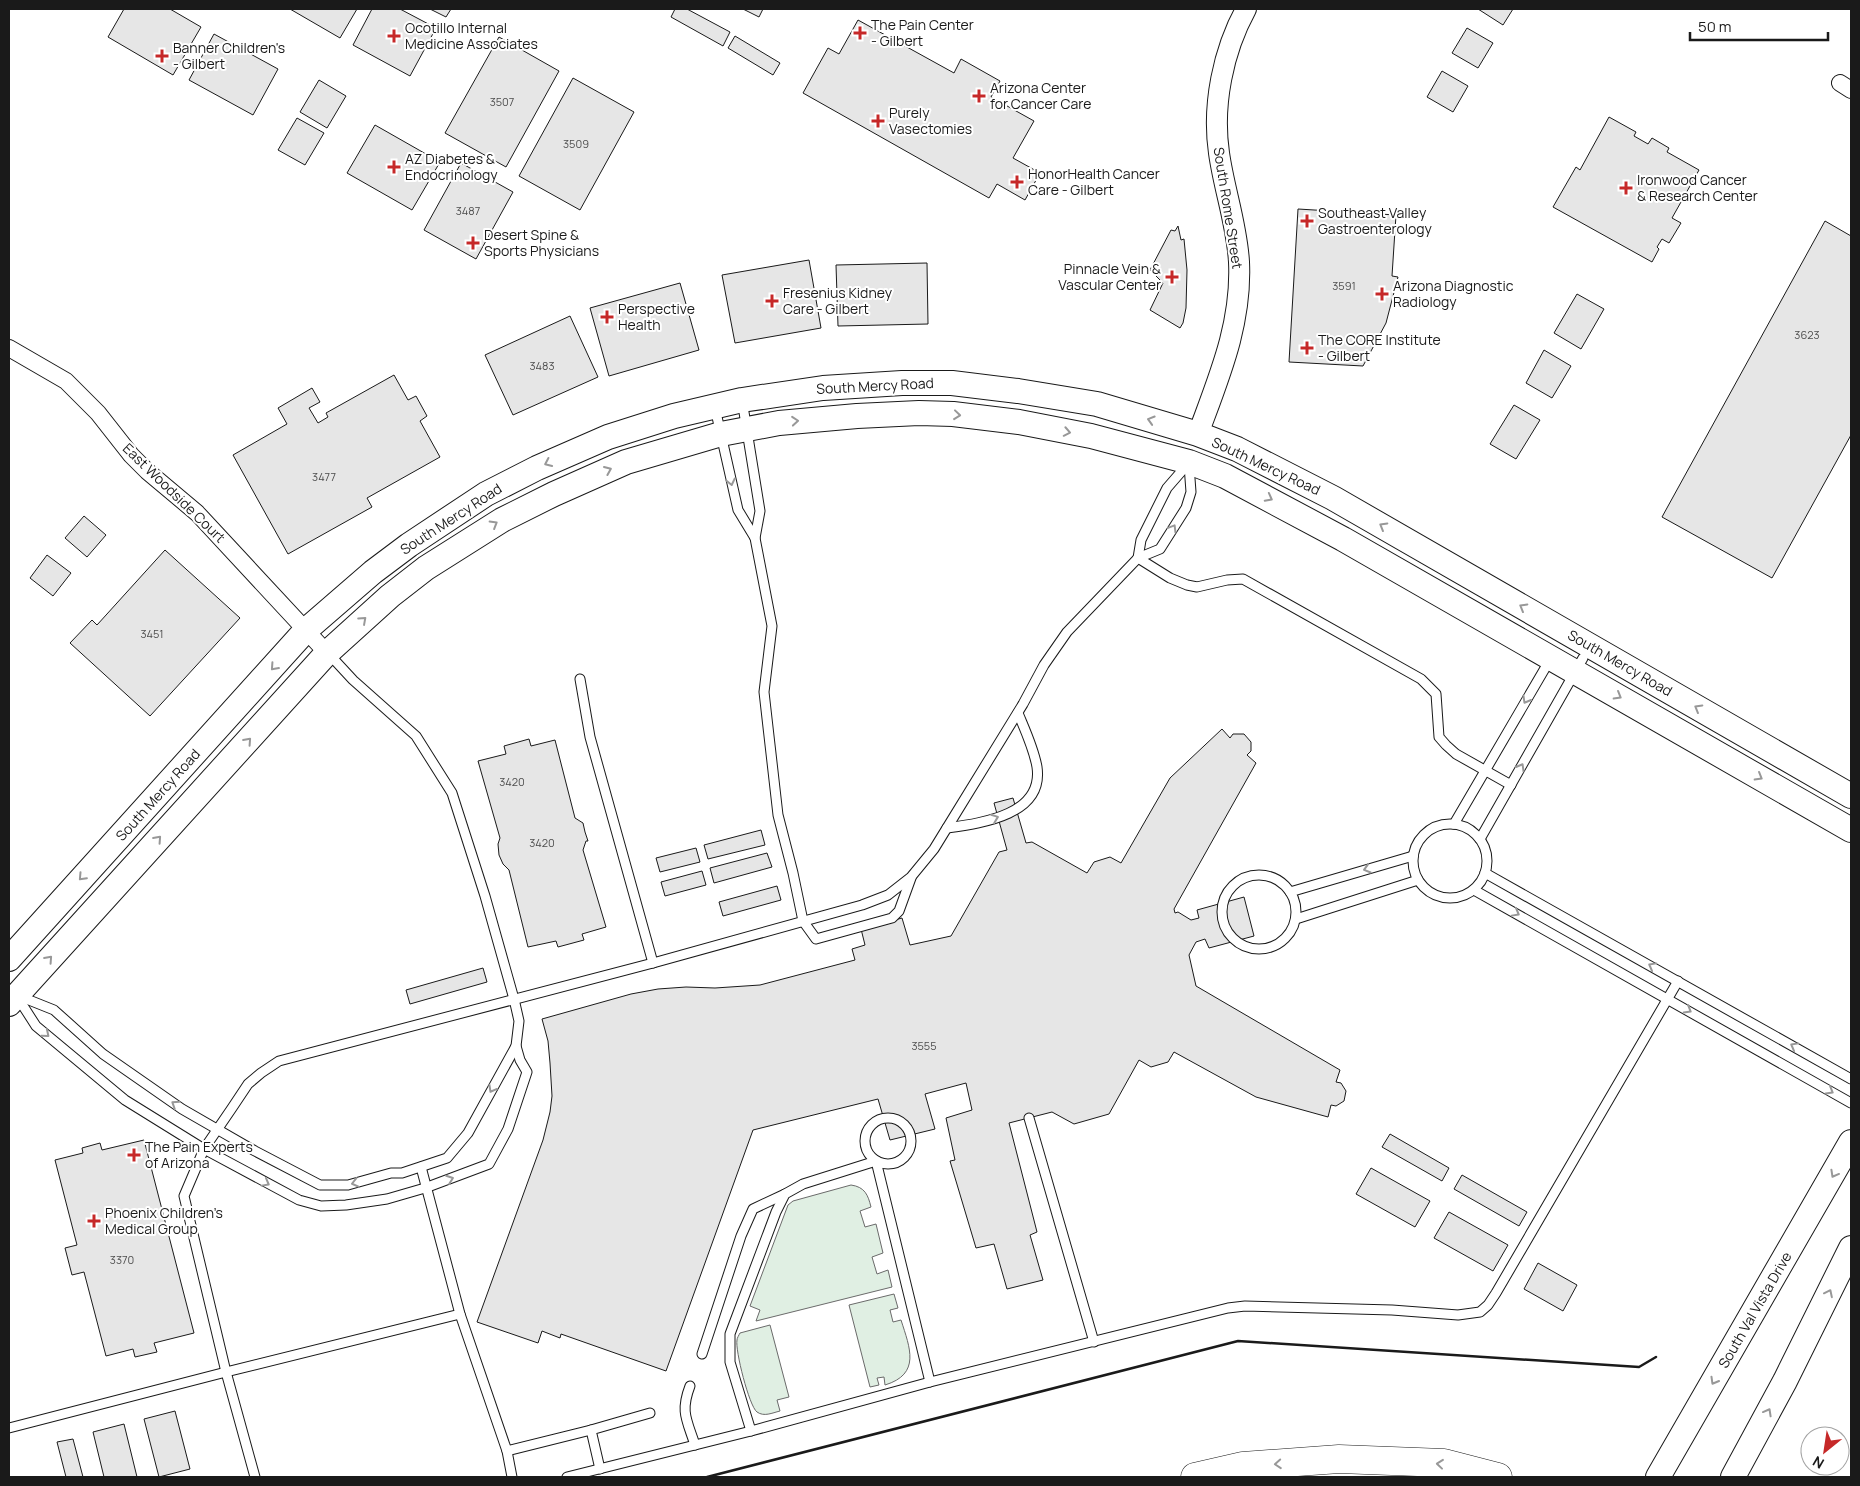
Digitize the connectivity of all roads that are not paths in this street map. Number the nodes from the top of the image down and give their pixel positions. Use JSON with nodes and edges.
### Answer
{"nodes":[{"id":1,"x":1246,"y":9,"type":"edge"},
{"id":2,"x":9,"y":348,"type":"edge"},
{"id":3,"x":742,"y":400,"type":"junction"},
{"id":4,"x":714,"y":407,"type":"junction"},
{"id":5,"x":747,"y":429,"type":"junction"},
{"id":6,"x":721,"y":434,"type":"junction"},
{"id":7,"x":1198,"y":434,"type":"junction"},
{"id":8,"x":1189,"y":462,"type":"junction"},
{"id":9,"x":755,"y":538,"type":"junction"},
{"id":10,"x":1138,"y":558,"type":"junction"},
{"id":11,"x":306,"y":630,"type":"junction"},
{"id":12,"x":328,"y":653,"type":"junction"},
{"id":13,"x":1551,"y":658,"type":"junction"},
{"id":14,"x":1579,"y":665,"type":"junction"},
{"id":15,"x":580,"y":679,"type":"dead end"},
{"id":16,"x":1018,"y":713,"type":"junction"},
{"id":17,"x":1485,"y":770,"type":"junction"},
{"id":18,"x":1511,"y":785,"type":"junction"},
{"id":19,"x":1851,"y":796,"type":"edge"},
{"id":20,"x":1454,"y":824,"type":"junction"},
{"id":21,"x":947,"y":828,"type":"junction"},
{"id":22,"x":1851,"y":830,"type":"edge"},
{"id":23,"x":1480,"y":839,"type":"junction"},
{"id":24,"x":1413,"y":856,"type":"junction"},
{"id":25,"x":1485,"y":873,"type":"junction"},
{"id":26,"x":911,"y":877,"type":"junction"},
{"id":27,"x":1418,"y":880,"type":"junction"},
{"id":28,"x":1474,"y":890,"type":"junction"},
{"id":29,"x":1290,"y":892,"type":"junction"},
{"id":30,"x":1296,"y":918,"type":"junction"},
{"id":31,"x":803,"y":922,"type":"junction"},
{"id":32,"x":9,"y":959,"type":"edge"},
{"id":33,"x":653,"y":963,"type":"junction"},
{"id":34,"x":1678,"y":981,"type":"junction"},
{"id":35,"x":11,"y":996,"type":"edge"},
{"id":36,"x":1668,"y":998,"type":"junction"},
{"id":37,"x":514,"y":999,"type":"junction"},
{"id":38,"x":516,"y":1046,"type":"junction"},
{"id":39,"x":1851,"y":1078,"type":"edge"},
{"id":40,"x":1851,"y":1103,"type":"edge"},
{"id":41,"x":1030,"y":1118,"type":"dead end"},
{"id":42,"x":217,"y":1129,"type":"junction"},
{"id":43,"x":1851,"y":1142,"type":"edge"},
{"id":44,"x":204,"y":1149,"type":"junction"},
{"id":45,"x":876,"y":1161,"type":"junction"},
{"id":46,"x":421,"y":1167,"type":"junction"},
{"id":47,"x":426,"y":1188,"type":"junction"},
{"id":48,"x":785,"y":1194,"type":"junction"},
{"id":49,"x":1851,"y":1248,"type":"edge"},
{"id":50,"x":460,"y":1314,"type":"junction"},
{"id":51,"x":1094,"y":1342,"type":"junction"},
{"id":52,"x":702,"y":1354,"type":"dead end"},
{"id":53,"x":226,"y":1372,"type":"junction"},
{"id":54,"x":930,"y":1382,"type":"junction"},
{"id":55,"x":690,"y":1386,"type":"dead end"},
{"id":56,"x":650,"y":1413,"type":"dead end"},
{"id":57,"x":9,"y":1428,"type":"edge"},
{"id":58,"x":591,"y":1430,"type":"junction"},
{"id":59,"x":751,"y":1431,"type":"junction"},
{"id":60,"x":695,"y":1445,"type":"junction"},
{"id":61,"x":507,"y":1451,"type":"junction"},
{"id":62,"x":600,"y":1469,"type":"junction"},
{"id":63,"x":254,"y":1477,"type":"edge"},
{"id":64,"x":512,"y":1477,"type":"edge"},
{"id":65,"x":567,"y":1477,"type":"edge"},
{"id":66,"x":1195,"y":1477,"type":"edge"},
{"id":67,"x":1498,"y":1477,"type":"edge"},
{"id":68,"x":1658,"y":1477,"type":"edge"},
{"id":69,"x":1733,"y":1477,"type":"edge"}],
"edges":[{"from":1,"to":7,"type":"street","name":"South Rome Street"},
{"from":2,"to":11,"type":"street","name":"East Woodside Court"},
{"from":3,"to":4,"type":"main road","name":"South Mercy Road"},
{"from":3,"to":5,"type":"lane"},
{"from":7,"to":3,"type":"main road","name":"South Mercy Road","one_way":true},
{"from":4,"to":6,"type":"lane"},
{"from":4,"to":11,"type":"main road","name":"South Mercy Road","one_way":true},
{"from":5,"to":6,"type":"main road","name":"South Mercy Road"},
{"from":5,"to":8,"type":"main road","name":"South Mercy Road","one_way":true},
{"from":5,"to":9,"type":"lane"},
{"from":6,"to":9,"type":"lane","one_way":true},
{"from":12,"to":6,"type":"main road","name":"South Mercy Road","one_way":true},
{"from":7,"to":8,"type":"main road"},
{"from":19,"to":7,"type":"main road","name":"South Mercy Road","one_way":true},
{"from":8,"to":10,"type":"lane"},
{"from":10,"to":8,"type":"lane","one_way":true},
{"from":8,"to":13,"type":"main road","name":"South Mercy Road","one_way":true},
{"from":9,"to":31,"type":"lane"},
{"from":10,"to":16,"type":"lane"},
{"from":10,"to":17,"type":"lane"},
{"from":11,"to":12,"type":"street","name":"East Woodside Court"},
{"from":11,"to":32,"type":"main road","name":"South Mercy Road","one_way":true},
{"from":35,"to":12,"type":"main road","name":"South Mercy Road","one_way":true},
{"from":12,"to":37,"type":"lane"},
{"from":13,"to":14,"type":"main road"},
{"from":13,"to":17,"type":"lane","one_way":true},
{"from":18,"to":14,"type":"lane","one_way":true},
{"from":14,"to":22,"type":"main road","one_way":true},
{"from":15,"to":33,"type":"lane"},
{"from":16,"to":21,"type":"lane"},
{"from":21,"to":16,"type":"lane","one_way":true},
{"from":17,"to":18,"type":"lane"},
{"from":17,"to":20,"type":"lane"},
{"from":18,"to":23,"type":"lane"},
{"from":20,"to":23,"type":"lane"},
{"from":20,"to":24,"type":"lane"},
{"from":21,"to":26,"type":"lane"},
{"from":23,"to":25,"type":"lane"},
{"from":24,"to":27,"type":"lane"},
{"from":24,"to":29,"type":"lane","one_way":true},
{"from":25,"to":28,"type":"lane"},
{"from":34,"to":25,"type":"lane","one_way":true},
{"from":26,"to":31,"type":"lane"},
{"from":26,"to":31,"type":"lane"},
{"from":27,"to":28,"type":"lane"},
{"from":27,"to":30,"type":"lane"},
{"from":28,"to":36,"type":"lane","one_way":true},
{"from":29,"to":30,"type":"lane"},
{"from":29,"to":30,"type":"lane"},
{"from":31,"to":33,"type":"lane"},
{"from":33,"to":37,"type":"lane"},
{"from":34,"to":36,"type":"lane"},
{"from":39,"to":34,"type":"lane","one_way":true},
{"from":42,"to":35,"type":"lane","one_way":true},
{"from":35,"to":44,"type":"lane","one_way":true},
{"from":36,"to":40,"type":"lane","one_way":true},
{"from":36,"to":51,"type":"lane"},
{"from":37,"to":38,"type":"lane"},
{"from":37,"to":42,"type":"lane"},
{"from":38,"to":46,"type":"lane","one_way":true},
{"from":47,"to":38,"type":"lane","one_way":true},
{"from":41,"to":51,"type":"lane"},
{"from":42,"to":44,"type":"lane"},
{"from":46,"to":42,"type":"lane","one_way":true},
{"from":43,"to":68,"type":"main road","name":"South Val Vista Drive","one_way":true},
{"from":44,"to":47,"type":"lane","one_way":true},
{"from":44,"to":53,"type":"lane"},
{"from":45,"to":45,"type":"lane"},
{"from":45,"to":48,"type":"lane"},
{"from":45,"to":54,"type":"lane"},
{"from":46,"to":47,"type":"lane"},
{"from":47,"to":50,"type":"lane"},
{"from":48,"to":52,"type":"lane"},
{"from":48,"to":59,"type":"lane"},
{"from":69,"to":49,"type":"main road","one_way":true},
{"from":50,"to":53,"type":"lane"},
{"from":50,"to":61,"type":"lane"},
{"from":51,"to":54,"type":"lane"},
{"from":53,"to":57,"type":"lane"},
{"from":53,"to":63,"type":"lane"},
{"from":54,"to":59,"type":"lane"},
{"from":55,"to":60,"type":"lane"},
{"from":56,"to":58,"type":"lane"},
{"from":58,"to":61,"type":"lane"},
{"from":58,"to":62,"type":"lane"},
{"from":59,"to":60,"type":"lane"},
{"from":60,"to":62,"type":"lane"},
{"from":61,"to":64,"type":"lane"},
{"from":62,"to":65,"type":"lane"},
{"from":67,"to":66,"type":"highway","one_way":true}]}
